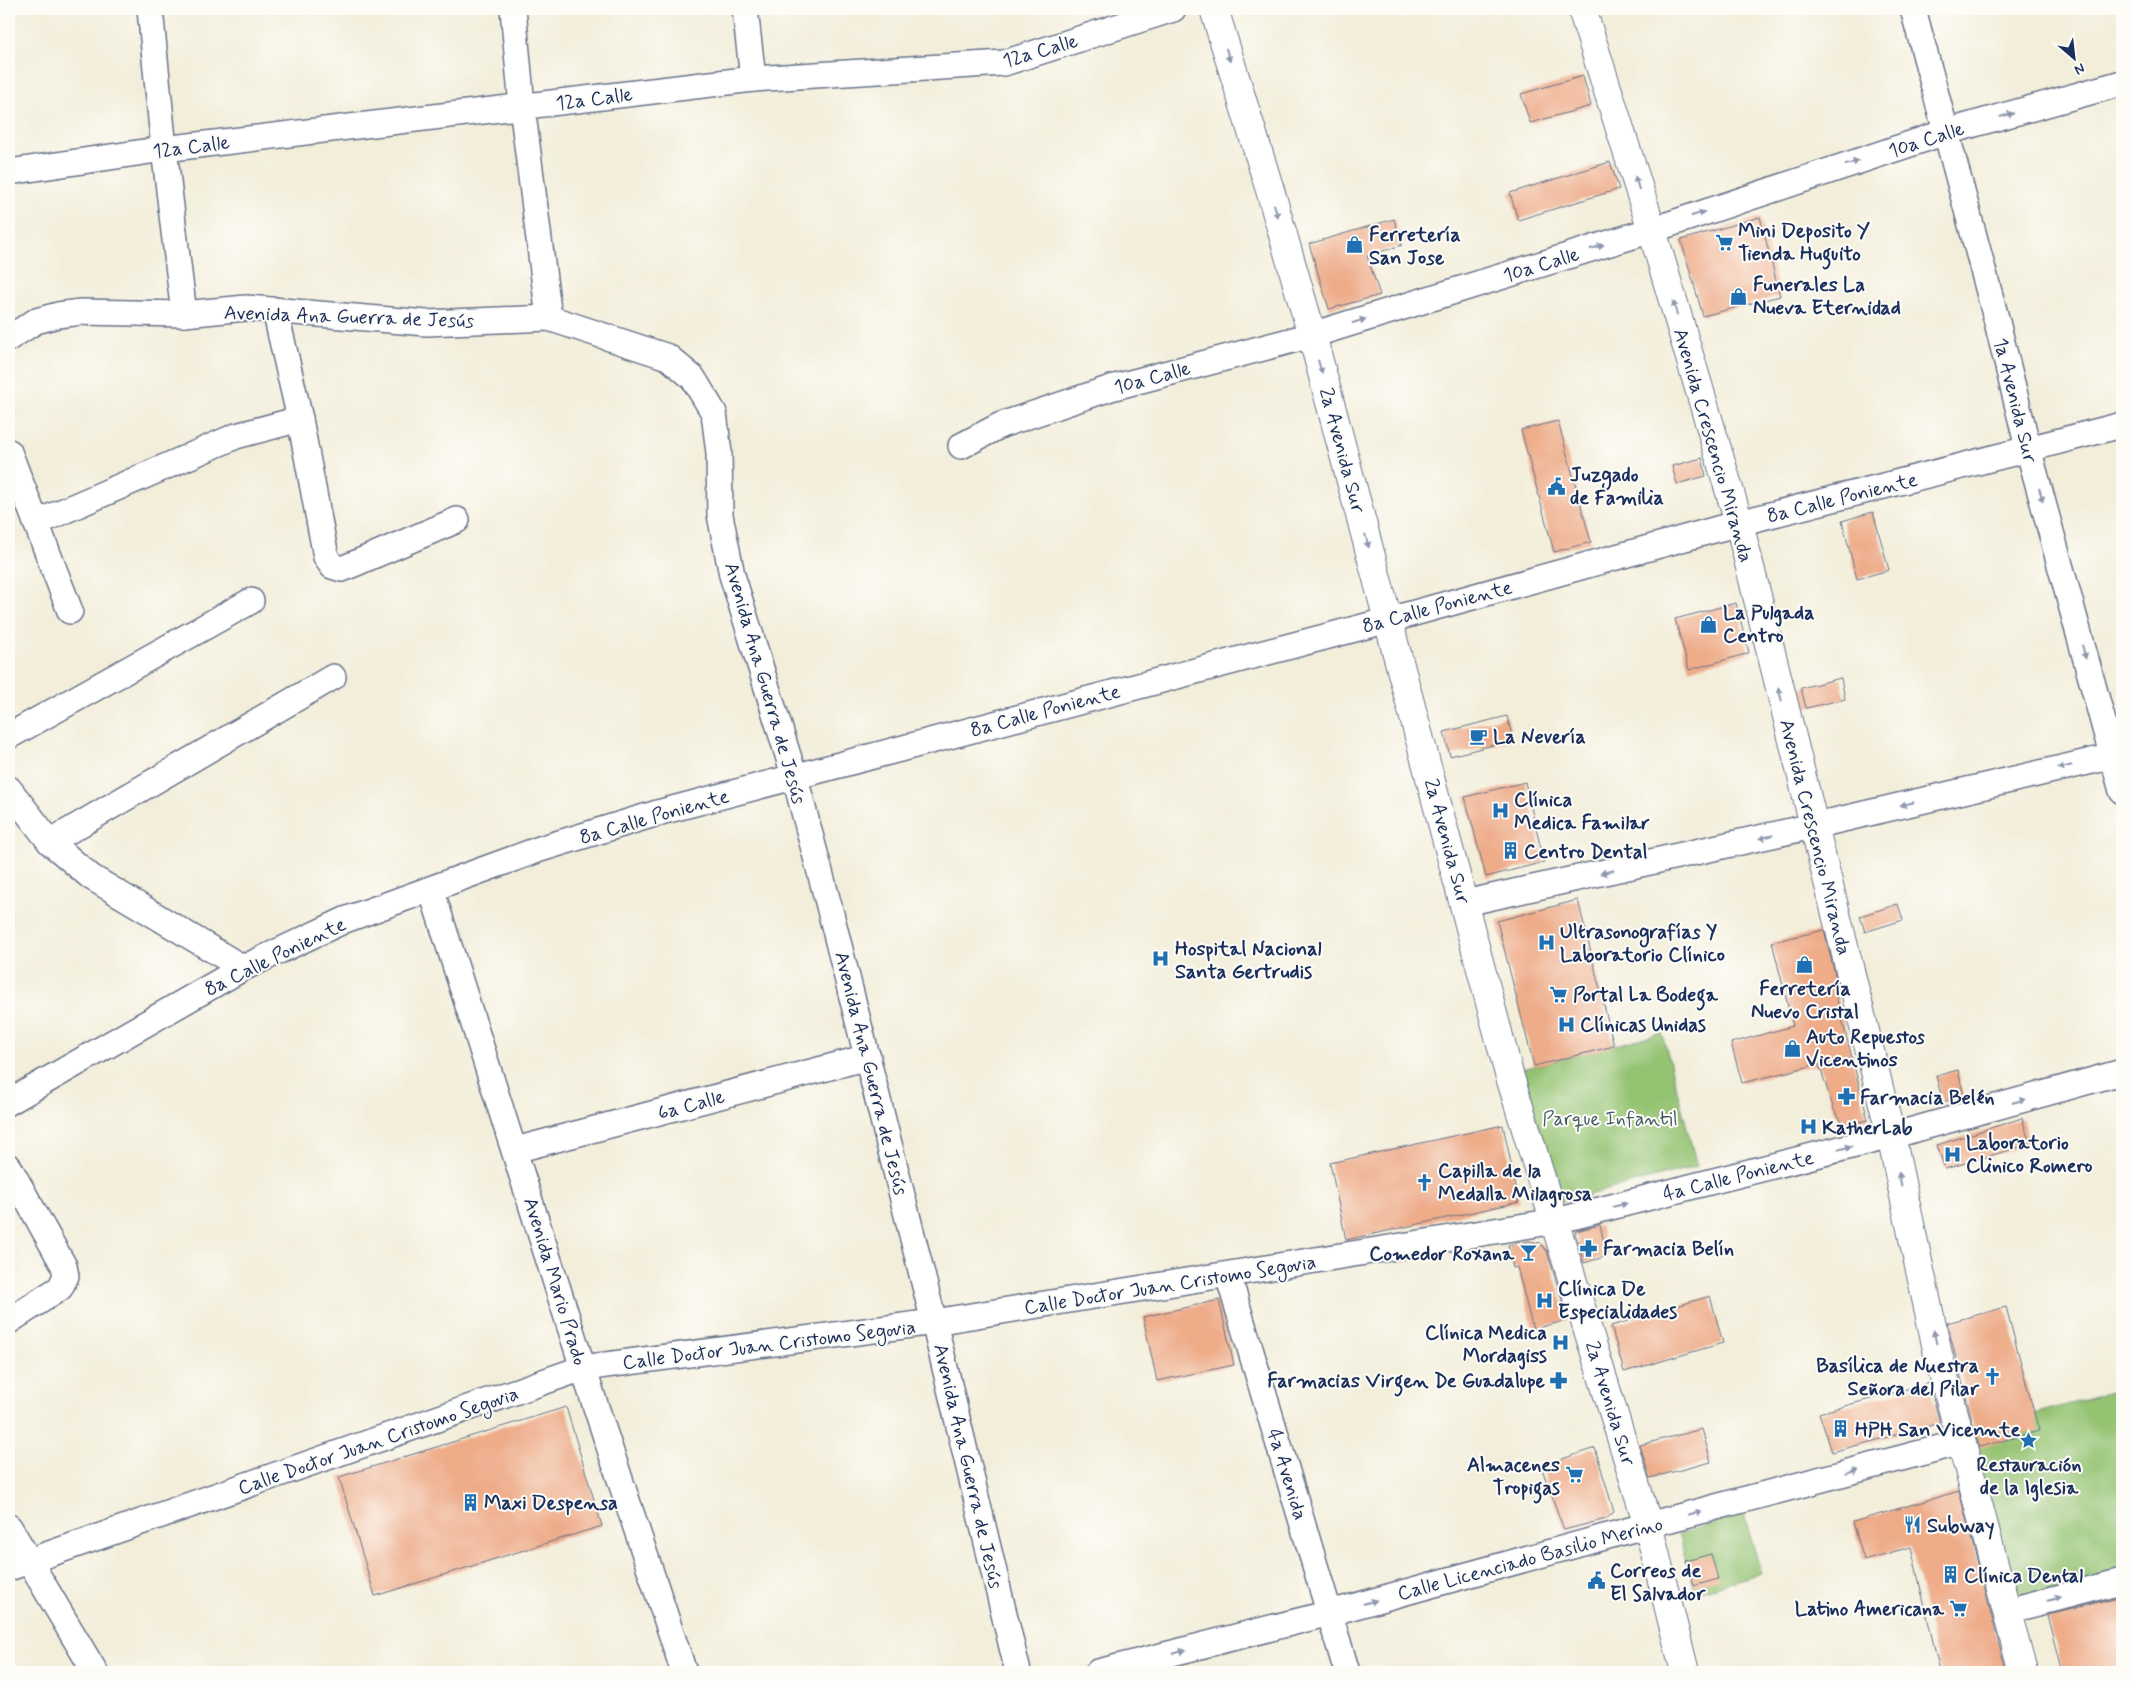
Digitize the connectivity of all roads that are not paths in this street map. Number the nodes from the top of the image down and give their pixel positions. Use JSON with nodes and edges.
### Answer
{"nodes":[{"id":1,"x":150,"y":9,"type":"edge"},
{"id":2,"x":513,"y":9,"type":"edge"},
{"id":3,"x":745,"y":9,"type":"edge"},
{"id":4,"x":1173,"y":9,"type":"edge"},
{"id":5,"x":1214,"y":9,"type":"edge"},
{"id":6,"x":1582,"y":9,"type":"edge"},
{"id":7,"x":1913,"y":9,"type":"edge"},
{"id":8,"x":752,"y":79,"type":"junction"},
{"id":9,"x":2122,"y":83,"type":"edge"},
{"id":10,"x":522,"y":106,"type":"junction"},
{"id":11,"x":1946,"y":132,"type":"junction"},
{"id":12,"x":164,"y":149,"type":"junction"},
{"id":13,"x":9,"y":172,"type":"edge"},
{"id":14,"x":1652,"y":230,"type":"junction"},
{"id":15,"x":275,"y":310,"type":"junction"},
{"id":16,"x":184,"y":314,"type":"junction"},
{"id":17,"x":549,"y":318,"type":"junction"},
{"id":18,"x":1312,"y":336,"type":"junction"},
{"id":19,"x":9,"y":338,"type":"edge"},
{"id":20,"x":300,"y":418,"type":"junction"},
{"id":21,"x":2122,"y":425,"type":"edge"},
{"id":22,"x":961,"y":446,"type":"dead end"},
{"id":23,"x":2028,"y":448,"type":"junction"},
{"id":24,"x":9,"y":452,"type":"edge"},
{"id":25,"x":457,"y":520,"type":"dead end"},
{"id":26,"x":36,"y":523,"type":"junction"},
{"id":27,"x":1738,"y":523,"type":"junction"},
{"id":28,"x":251,"y":601,"type":"dead end"},
{"id":29,"x":70,"y":611,"type":"dead end"},
{"id":30,"x":1389,"y":620,"type":"junction"},
{"id":31,"x":333,"y":677,"type":"dead end"},
{"id":32,"x":9,"y":736,"type":"edge"},
{"id":33,"x":2118,"y":755,"type":"edge"},
{"id":34,"x":795,"y":778,"type":"junction"},
{"id":35,"x":9,"y":789,"type":"edge"},
{"id":36,"x":2122,"y":790,"type":"edge"},
{"id":37,"x":1813,"y":826,"type":"junction"},
{"id":38,"x":50,"y":842,"type":"junction"},
{"id":39,"x":431,"y":889,"type":"junction"},
{"id":40,"x":1465,"y":903,"type":"junction"},
{"id":41,"x":243,"y":968,"type":"junction"},
{"id":42,"x":868,"y":1057,"type":"junction"},
{"id":43,"x":2122,"y":1072,"type":"edge"},
{"id":44,"x":9,"y":1102,"type":"edge"},
{"id":45,"x":1891,"y":1136,"type":"junction"},
{"id":46,"x":515,"y":1150,"type":"junction"},
{"id":47,"x":9,"y":1167,"type":"edge"},
{"id":48,"x":1556,"y":1221,"type":"junction"},
{"id":49,"x":1228,"y":1275,"type":"junction"},
{"id":50,"x":9,"y":1321,"type":"edge"},
{"id":51,"x":934,"y":1322,"type":"junction"},
{"id":52,"x":583,"y":1368,"type":"junction"},
{"id":53,"x":1962,"y":1442,"type":"junction"},
{"id":54,"x":1648,"y":1525,"type":"junction"},
{"id":55,"x":9,"y":1527,"type":"edge"},
{"id":56,"x":19,"y":1565,"type":"edge"},
{"id":57,"x":2122,"y":1581,"type":"edge"},
{"id":58,"x":2007,"y":1611,"type":"junction"},
{"id":59,"x":1330,"y":1613,"type":"junction"},
{"id":60,"x":95,"y":1672,"type":"edge"},
{"id":61,"x":684,"y":1672,"type":"edge"},
{"id":62,"x":1018,"y":1672,"type":"edge"},
{"id":63,"x":1098,"y":1672,"type":"edge"},
{"id":64,"x":1347,"y":1672,"type":"edge"},
{"id":65,"x":1685,"y":1672,"type":"edge"},
{"id":66,"x":2023,"y":1672,"type":"edge"}],
"edges":[{"from":1,"to":12,"type":"street"},
{"from":2,"to":10,"type":"street"},
{"from":3,"to":8,"type":"street"},
{"from":4,"to":8,"type":"street","name":"12a Calle"},
{"from":5,"to":18,"type":"main road","name":"2a Avenida Sur","one_way":true},
{"from":14,"to":6,"type":"main road","name":"Avenida Crescencio Miranda","one_way":true},
{"from":7,"to":11,"type":"street","name":"1a Avenida Sur"},
{"from":8,"to":10,"type":"street","name":"12a Calle"},
{"from":11,"to":9,"type":"street","name":"10a Calle","one_way":true},
{"from":10,"to":12,"type":"street","name":"12a Calle"},
{"from":10,"to":17,"type":"street"},
{"from":14,"to":11,"type":"street","name":"10a Calle","one_way":true},
{"from":11,"to":23,"type":"street","name":"1a Avenida Sur"},
{"from":12,"to":13,"type":"street","name":"12a Calle"},
{"from":12,"to":16,"type":"street"},
{"from":18,"to":14,"type":"street","name":"10a Calle","one_way":true},
{"from":27,"to":14,"type":"main road","name":"Avenida Crescencio Miranda","one_way":true},
{"from":15,"to":16,"type":"street","name":"Avenida Ana Guerra de Jesús"},
{"from":15,"to":17,"type":"street","name":"Avenida Ana Guerra de Jesús"},
{"from":15,"to":20,"type":"street"},
{"from":16,"to":19,"type":"street","name":"Avenida Ana Guerra de Jesús"},
{"from":17,"to":34,"type":"street","name":"Avenida Ana Guerra de Jesús"},
{"from":18,"to":22,"type":"street","name":"10a Calle"},
{"from":18,"to":30,"type":"main road","name":"2a Avenida Sur","one_way":true},
{"from":20,"to":25,"type":"street"},
{"from":20,"to":26,"type":"street"},
{"from":21,"to":23,"type":"street","name":"8a Calle Poniente"},
{"from":23,"to":27,"type":"street","name":"8a Calle Poniente"},
{"from":23,"to":33,"type":"street","name":"1a Avenida Sur","one_way":true},
{"from":24,"to":26,"type":"street"},
{"from":26,"to":29,"type":"street"},
{"from":27,"to":30,"type":"street","name":"8a Calle Poniente"},
{"from":37,"to":27,"type":"main road","name":"Avenida Crescencio Miranda","one_way":true},
{"from":28,"to":32,"type":"street"},
{"from":30,"to":34,"type":"street","name":"8a Calle Poniente"},
{"from":30,"to":40,"type":"main road","name":"2a Avenida Sur"},
{"from":31,"to":38,"type":"street"},
{"from":33,"to":36,"type":"street","name":"1a Avenida Sur"},
{"from":33,"to":37,"type":"street","one_way":true},
{"from":34,"to":39,"type":"street","name":"8a Calle Poniente"},
{"from":34,"to":42,"type":"street","name":"Avenida Ana Guerra de Jesús"},
{"from":35,"to":38,"type":"street"},
{"from":37,"to":40,"type":"street","one_way":true},
{"from":37,"to":45,"type":"main road","name":"Avenida Crescencio Miranda"},
{"from":38,"to":41,"type":"street"},
{"from":39,"to":41,"type":"street","name":"8a Calle Poniente"},
{"from":39,"to":46,"type":"street","name":"Avenida Mario Prado"},
{"from":40,"to":48,"type":"main road","name":"2a Avenida Sur"},
{"from":41,"to":44,"type":"street","name":"8a Calle Poniente"},
{"from":42,"to":46,"type":"street","name":"6a Calle"},
{"from":42,"to":51,"type":"street","name":"Avenida Ana Guerra de Jesús"},
{"from":45,"to":43,"type":"street","name":"4a Calle Poniente","one_way":true},
{"from":48,"to":45,"type":"street","name":"4a Calle Poniente","one_way":true},
{"from":53,"to":45,"type":"main road","name":"Avenida Crescencio Miranda","one_way":true},
{"from":46,"to":52,"type":"street","name":"Avenida Mario Prado"},
{"from":47,"to":50,"type":"street"},
{"from":48,"to":49,"type":"street","name":"Calle Doctor Juan Cristomo Segovia"},
{"from":48,"to":54,"type":"main road","name":"2a Avenida Sur"},
{"from":49,"to":51,"type":"street","name":"Calle Doctor Juan Cristomo Segovia"},
{"from":49,"to":59,"type":"street","name":"4a Avenida"},
{"from":51,"to":52,"type":"street","name":"Calle Doctor Juan Cristomo Segovia"},
{"from":51,"to":62,"type":"street","name":"Avenida Ana Guerra de Jesús"},
{"from":52,"to":56,"type":"street","name":"Calle Doctor Juan Cristomo Segovia"},
{"from":52,"to":61,"type":"street","name":"Avenida Mario Prado"},
{"from":54,"to":53,"type":"street","name":"Calle Licenciado Basilio Merino","one_way":true},
{"from":53,"to":58,"type":"main road","name":"Avenida Crescencio Miranda"},
{"from":59,"to":54,"type":"street","name":"Calle Licenciado Basilio Merino","one_way":true},
{"from":54,"to":65,"type":"main road","name":"2a Avenida Sur"},
{"from":55,"to":56,"type":"street"},
{"from":56,"to":60,"type":"street"},
{"from":58,"to":57,"type":"street","one_way":true},
{"from":58,"to":66,"type":"main road","name":"Avenida Crescencio Miranda"},
{"from":63,"to":59,"type":"street","name":"Calle Licenciado Basilio Merino","one_way":true},
{"from":59,"to":64,"type":"street","name":"4a Avenida"}]}
